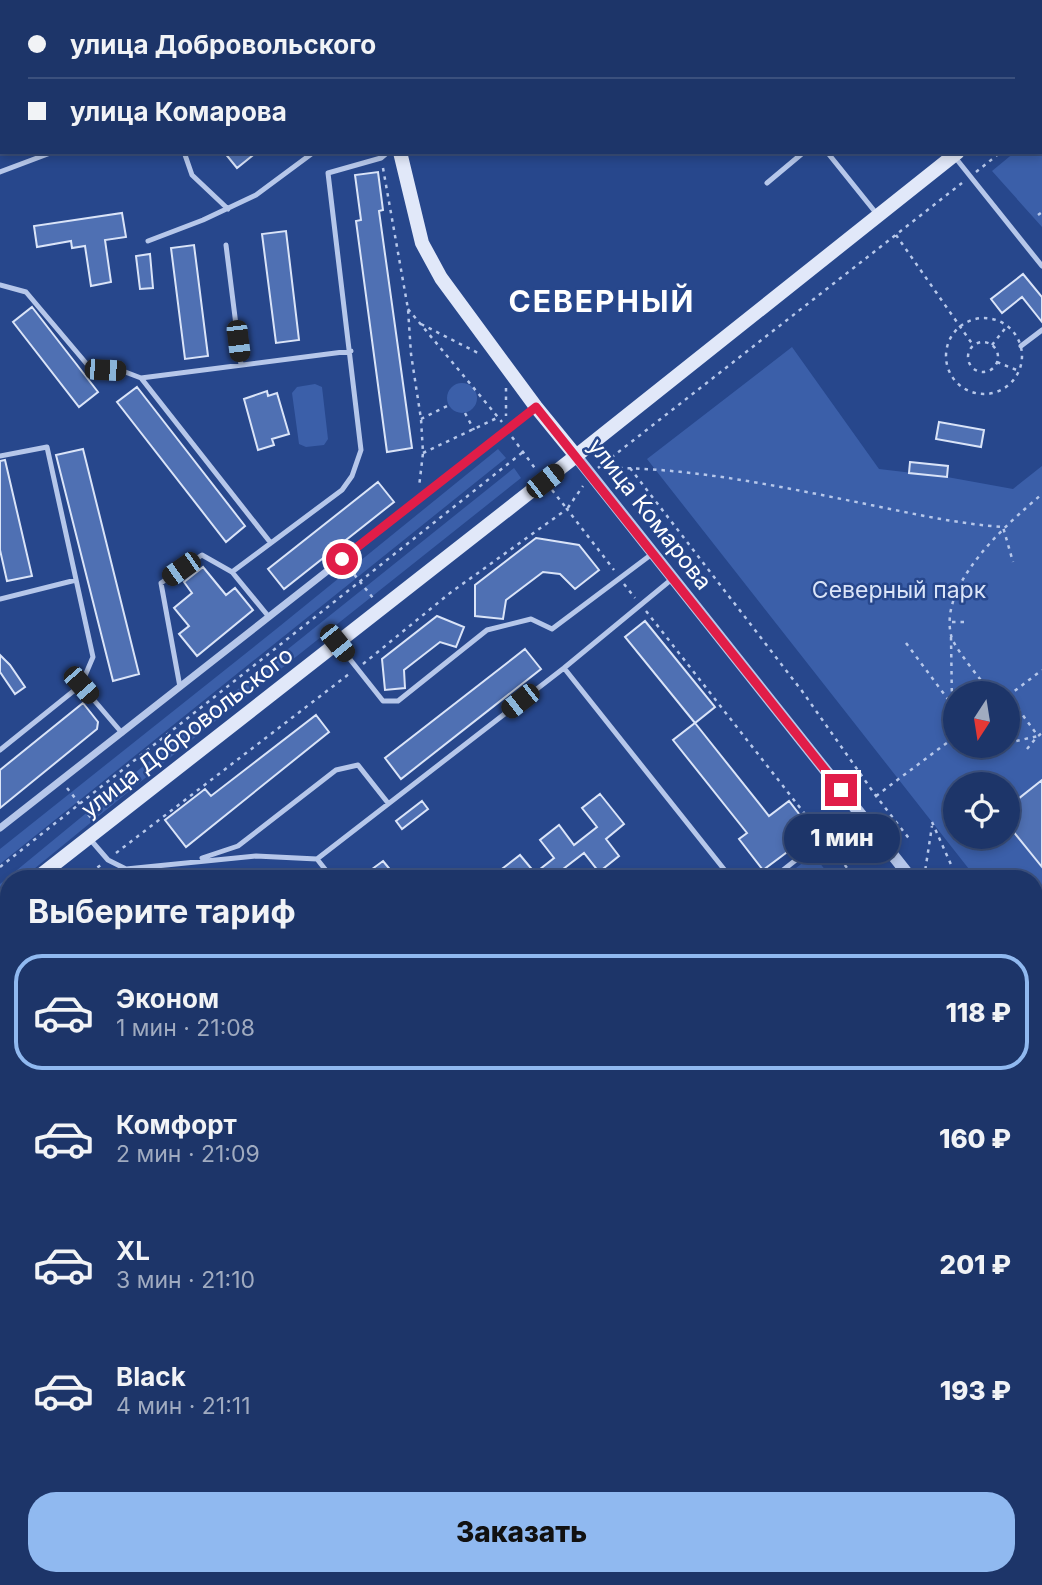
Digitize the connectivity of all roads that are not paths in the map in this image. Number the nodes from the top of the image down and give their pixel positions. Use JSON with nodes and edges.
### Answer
{"nodes":[{"id":1,"x":48,"y":154,"type":"edge"},
{"id":2,"x":185,"y":154,"type":"edge"},
{"id":3,"x":311,"y":154,"type":"edge"},
{"id":4,"x":386,"y":154,"type":"edge"},
{"id":5,"x":400,"y":154,"type":"edge"},
{"id":6,"x":802,"y":154,"type":"edge"},
{"id":7,"x":829,"y":154,"type":"edge"},
{"id":8,"x":956,"y":154,"type":"edge"},
{"id":9,"x":0,"y":172,"type":"edge"},
{"id":10,"x":766,"y":183,"type":"dead end"},
{"id":11,"x":228,"y":209,"type":"junction"},
{"id":12,"x":878,"y":216,"type":"junction"},
{"id":13,"x":148,"y":241,"type":"dead end"},
{"id":14,"x":226,"y":245,"type":"dead end"},
{"id":15,"x":1042,"y":266,"type":"edge"},
{"id":16,"x":0,"y":285,"type":"edge"},
{"id":17,"x":1042,"y":330,"type":"edge"},
{"id":18,"x":1021,"y":346,"type":"road end"},
{"id":19,"x":351,"y":351,"type":"junction"},
{"id":20,"x":242,"y":365,"type":"junction"},
{"id":21,"x":141,"y":378,"type":"junction"},
{"id":22,"x":536,"y":407,"type":"junction"},
{"id":23,"x":0,"y":456,"type":"edge"},
{"id":24,"x":576,"y":456,"type":"junction"},
{"id":25,"x":270,"y":542,"type":"junction"},
{"id":26,"x":652,"y":554,"type":"junction"},
{"id":27,"x":232,"y":572,"type":"junction"},
{"id":28,"x":671,"y":579,"type":"junction"},
{"id":29,"x":76,"y":580,"type":"junction"},
{"id":30,"x":0,"y":599,"type":"edge"},
{"id":31,"x":269,"y":617,"type":"junction"},
{"id":32,"x":337,"y":643,"type":"junction"},
{"id":33,"x":564,"y":668,"type":"junction"},
{"id":34,"x":81,"y":685,"type":"junction"},
{"id":35,"x":180,"y":687,"type":"junction"},
{"id":36,"x":122,"y":733,"type":"junction"},
{"id":37,"x":0,"y":750,"type":"edge"},
{"id":38,"x":388,"y":803,"type":"junction"},
{"id":39,"x":858,"y":811,"type":"junction"},
{"id":40,"x":0,"y":828,"type":"edge"},
{"id":41,"x":95,"y":833,"type":"junction"},
{"id":42,"x":317,"y":859,"type":"junction"},
{"id":43,"x":193,"y":861,"type":"junction"},
{"id":44,"x":47,"y":870,"type":"edge"},
{"id":45,"x":127,"y":870,"type":"joint"},
{"id":46,"x":326,"y":870,"type":"edge"},
{"id":47,"x":725,"y":870,"type":"edge"},
{"id":48,"x":783,"y":870,"type":"edge"},
{"id":49,"x":905,"y":870,"type":"edge"}],
"edges":[{"from":1,"to":9,"type":"lane"},
{"from":2,"to":11,"type":"lane"},
{"from":3,"to":11,"type":"lane"},
{"from":4,"to":19,"type":"lane"},
{"from":5,"to":22,"type":"main road","name":"улица Комарова"},
{"from":6,"to":10,"type":"lane"},
{"from":7,"to":12,"type":"lane"},
{"from":8,"to":12,"type":"main road","name":"улица Добровольского"},
{"from":8,"to":15,"type":"lane"},
{"from":11,"to":13,"type":"lane"},
{"from":12,"to":24,"type":"main road","name":"улица Добровольского"},
{"from":14,"to":20,"type":"lane"},
{"from":16,"to":21,"type":"lane"},
{"from":17,"to":18,"type":"lane"},
{"from":19,"to":20,"type":"lane"},
{"from":19,"to":25,"type":"lane"},
{"from":20,"to":21,"type":"lane"},
{"from":21,"to":25,"type":"lane"},
{"from":22,"to":24,"type":"main road","name":"улица Комарова"},
{"from":22,"to":31,"type":"street","name":"улица Добровольского"},
{"from":23,"to":29,"type":"lane"},
{"from":24,"to":26,"type":"street","name":"улица Комарова"},
{"from":24,"to":32,"type":"main road","name":"улица Добровольского"},
{"from":25,"to":27,"type":"lane"},
{"from":26,"to":28,"type":"street","name":"улица Комарова"},
{"from":26,"to":32,"type":"lane"},
{"from":27,"to":31,"type":"lane"},
{"from":27,"to":35,"type":"lane"},
{"from":28,"to":33,"type":"lane"},
{"from":28,"to":39,"type":"street","name":"улица Комарова"},
{"from":29,"to":30,"type":"lane"},
{"from":29,"to":34,"type":"lane"},
{"from":31,"to":35,"type":"street","name":"улица Добровольского"},
{"from":32,"to":41,"type":"main road","name":"улица Добровольского"},
{"from":33,"to":38,"type":"lane"},
{"from":33,"to":47,"type":"lane"},
{"from":34,"to":36,"type":"lane"},
{"from":34,"to":37,"type":"lane"},
{"from":35,"to":36,"type":"street","name":"улица Добровольского"},
{"from":36,"to":40,"type":"street","name":"улица Добровольского"},
{"from":38,"to":42,"type":"lane"},
{"from":38,"to":43,"type":"lane"},
{"from":39,"to":48,"type":"lane"},
{"from":39,"to":49,"type":"street","name":"улица Комарова"},
{"from":41,"to":44,"type":"main road","name":"улица Добровольского"},
{"from":41,"to":45,"type":"lane"},
{"from":42,"to":43,"type":"lane"},
{"from":42,"to":46,"type":"lane"},
{"from":43,"to":45,"type":"lane"}]}
